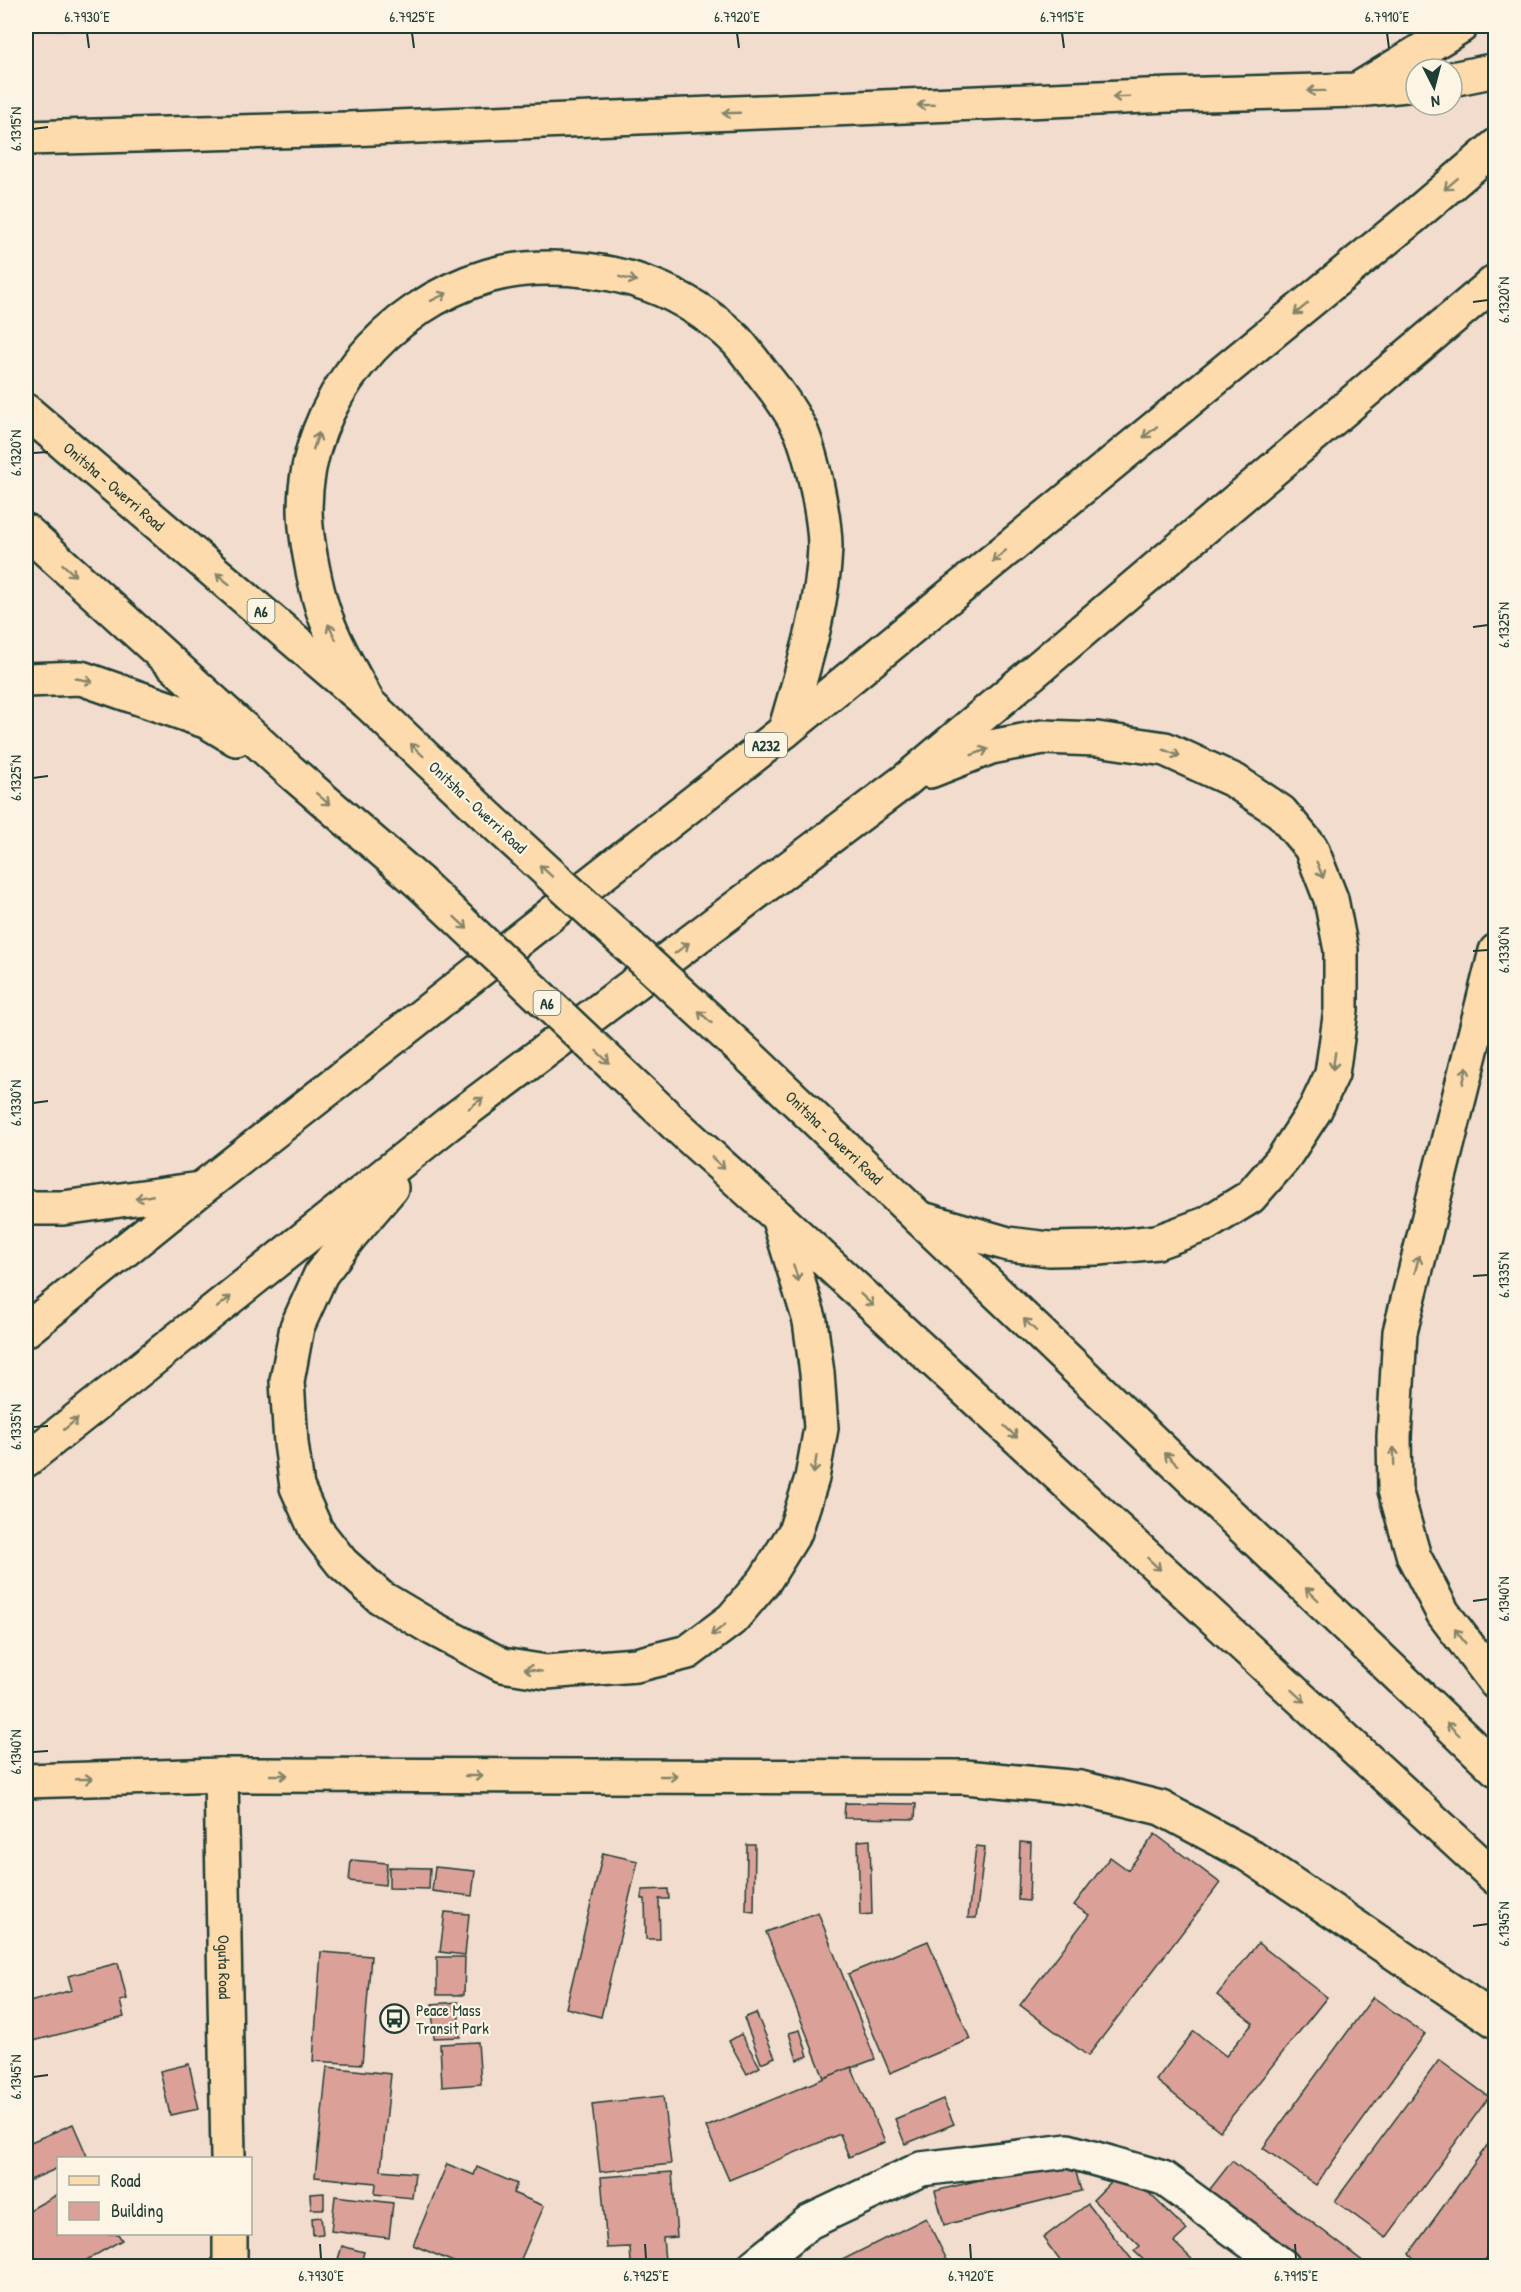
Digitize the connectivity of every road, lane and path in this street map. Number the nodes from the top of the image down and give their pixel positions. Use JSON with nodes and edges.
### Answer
{"nodes":[{"id":1,"x":1461,"y":26,"type":"edge"},
{"id":2,"x":1496,"y":70,"type":"edge"},
{"id":3,"x":1464,"y":77,"type":"edge"},
{"id":4,"x":1404,"y":85,"type":"edge"},
{"id":5,"x":1357,"y":90,"type":"junction"},
{"id":6,"x":26,"y":138,"type":"edge"},
{"id":7,"x":1496,"y":146,"type":"edge"},
{"id":8,"x":1496,"y":281,"type":"edge"},
{"id":9,"x":26,"y":411,"type":"edge"},
{"id":10,"x":26,"y":531,"type":"edge"},
{"id":11,"x":26,"y":680,"type":"edge"},
{"id":12,"x":368,"y":703,"type":"junction"},
{"id":13,"x":785,"y":731,"type":"junction"},
{"id":14,"x":290,"y":771,"type":"junction"},
{"id":15,"x":906,"y":780,"type":"junction"},
{"id":16,"x":1496,"y":951,"type":"edge"},
{"id":17,"x":448,"y":1124,"type":"junction"},
{"id":18,"x":202,"y":1188,"type":"junction"},
{"id":19,"x":26,"y":1208,"type":"edge"},
{"id":20,"x":778,"y":1217,"type":"junction"},
{"id":21,"x":919,"y":1218,"type":"junction"},
{"id":22,"x":26,"y":1330,"type":"edge"},
{"id":23,"x":26,"y":1460,"type":"edge"},
{"id":24,"x":1496,"y":1683,"type":"edge"},
{"id":25,"x":1496,"y":1769,"type":"edge"},
{"id":26,"x":221,"y":1775,"type":"junction"},
{"id":27,"x":26,"y":1781,"type":"edge"},
{"id":28,"x":1496,"y":1878,"type":"edge"},
{"id":29,"x":1496,"y":2021,"type":"edge"},
{"id":30,"x":228,"y":2157,"type":"edge"},
{"id":31,"x":230,"y":2235,"type":"edge"},
{"id":32,"x":230,"y":2266,"type":"edge"},
{"id":33,"x":754,"y":2266,"type":"edge"},
{"id":34,"x":1283,"y":2266,"type":"edge"}],
"edges":[{"from":1,"to":5,"type":"main road"},
{"from":2,"to":3,"type":"main road"},
{"from":4,"to":5,"type":"main road"},
{"from":5,"to":6,"type":"main road","one_way":true},
{"from":7,"to":13,"type":"main road","number":"A232","one_way":true},
{"from":8,"to":15,"type":"main road"},
{"from":12,"to":9,"type":"main road","name":"Onitsha - Owerri Road","number":"A6","one_way":true},
{"from":10,"to":14,"type":"main road","number":"A6","one_way":true},
{"from":11,"to":14,"type":"main road","one_way":true},
{"from":12,"to":13,"type":"main road","one_way":true},
{"from":21,"to":12,"type":"main road","name":"Onitsha - Owerri Road","number":"A6","one_way":true,"bridge":true},
{"from":13,"to":18,"type":"main road","number":"A232"},
{"from":14,"to":20,"type":"main road","number":"A6","one_way":true,"bridge":true},
{"from":17,"to":15,"type":"main road","one_way":true},
{"from":15,"to":21,"type":"main road","one_way":true},
{"from":24,"to":16,"type":"main road","one_way":true},
{"from":20,"to":17,"type":"main road","one_way":true},
{"from":23,"to":17,"type":"main road","one_way":true},
{"from":18,"to":19,"type":"main road","one_way":true},
{"from":18,"to":22,"type":"main road","number":"A232"},
{"from":20,"to":28,"type":"main road","one_way":true},
{"from":25,"to":21,"type":"main road","name":"Onitsha - Owerri Road","one_way":true},
{"from":27,"to":26,"type":"main road","one_way":true},
{"from":26,"to":29,"type":"main road","one_way":true},
{"from":26,"to":30,"type":"main road","name":"Oguta Road"},
{"from":31,"to":32,"type":"main road"},
{"from":33,"to":34,"type":"street"}]}
